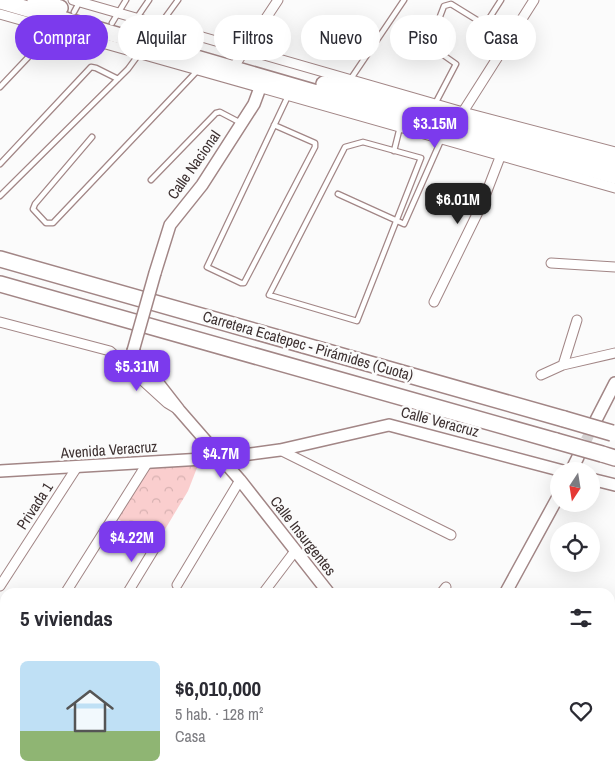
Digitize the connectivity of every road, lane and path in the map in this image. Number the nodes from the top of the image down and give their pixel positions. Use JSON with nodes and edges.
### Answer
{"nodes":[{"id":1,"x":126,"y":0,"type":"edge"},
{"id":2,"x":150,"y":0,"type":"edge"},
{"id":3,"x":178,"y":0,"type":"edge"},
{"id":4,"x":278,"y":0,"type":"edge"},
{"id":5,"x":404,"y":0,"type":"edge"},
{"id":6,"x":501,"y":0,"type":"edge"},
{"id":7,"x":534,"y":0,"type":"edge"},
{"id":8,"x":0,"y":1,"type":"edge"},
{"id":9,"x":43,"y":1,"type":"edge"},
{"id":10,"x":77,"y":4,"type":"edge"},
{"id":11,"x":0,"y":14,"type":"edge"},
{"id":12,"x":139,"y":15,"type":"edge"},
{"id":13,"x":167,"y":15,"type":"edge"},
{"id":14,"x":268,"y":15,"type":"edge"},
{"id":15,"x":15,"y":18,"type":"edge"},
{"id":16,"x":114,"y":18,"type":"junction"},
{"id":17,"x":118,"y":18,"type":"edge"},
{"id":18,"x":118,"y":21,"type":"edge"},
{"id":19,"x":118,"y":32,"type":"edge"},
{"id":20,"x":25,"y":60,"type":"edge"},
{"id":21,"x":135,"y":60,"type":"edge"},
{"id":22,"x":191,"y":60,"type":"edge"},
{"id":23,"x":239,"y":60,"type":"junction"},
{"id":24,"x":201,"y":65,"type":"junction"},
{"id":25,"x":118,"y":79,"type":"junction"},
{"id":26,"x":263,"y":83,"type":"junction"},
{"id":27,"x":1,"y":84,"type":"edge"},
{"id":28,"x":348,"y":85,"type":"junction"},
{"id":29,"x":288,"y":96,"type":"junction"},
{"id":30,"x":433,"y":109,"type":"junction"},
{"id":31,"x":241,"y":123,"type":"junction"},
{"id":32,"x":402,"y":123,"type":"junction"},
{"id":33,"x":274,"y":125,"type":"junction"},
{"id":34,"x":451,"y":125,"type":"junction"},
{"id":35,"x":92,"y":137,"type":"dead end"},
{"id":36,"x":394,"y":151,"type":"junction"},
{"id":37,"x":502,"y":151,"type":"junction"},
{"id":38,"x":615,"y":152,"type":"edge"},
{"id":39,"x":615,"y":163,"type":"edge"},
{"id":40,"x":0,"y":164,"type":"edge"},
{"id":41,"x":615,"y":176,"type":"edge"},
{"id":42,"x":151,"y":180,"type":"dead end"},
{"id":43,"x":615,"y":188,"type":"edge"},
{"id":44,"x":338,"y":194,"type":"dead end"},
{"id":45,"x":0,"y":196,"type":"edge"},
{"id":46,"x":396,"y":221,"type":"junction"},
{"id":47,"x":0,"y":259,"type":"edge"},
{"id":48,"x":551,"y":263,"type":"dead end"},
{"id":49,"x":615,"y":267,"type":"edge"},
{"id":50,"x":155,"y":273,"type":"joint"},
{"id":51,"x":0,"y":284,"type":"edge"},
{"id":52,"x":434,"y":302,"type":"dead end"},
{"id":53,"x":577,"y":320,"type":"dead end"},
{"id":54,"x":0,"y":322,"type":"edge"},
{"id":55,"x":615,"y":353,"type":"edge"},
{"id":56,"x":563,"y":365,"type":"junction"},
{"id":57,"x":541,"y":375,"type":"dead end"},
{"id":58,"x":615,"y":383,"type":"edge"},
{"id":59,"x":179,"y":410,"type":"junction"},
{"id":60,"x":596,"y":420,"type":"tunnel mouth"},
{"id":61,"x":613,"y":433,"type":"edge"},
{"id":62,"x":280,"y":450,"type":"junction"},
{"id":63,"x":608,"y":456,"type":"edge"},
{"id":64,"x":578,"y":457,"type":"tunnel mouth"},
{"id":65,"x":220,"y":458,"type":"junction"},
{"id":66,"x":148,"y":462,"type":"junction"},
{"id":67,"x":576,"y":462,"type":"edge"},
{"id":68,"x":77,"y":467,"type":"junction"},
{"id":69,"x":550,"y":467,"type":"edge"},
{"id":70,"x":0,"y":471,"type":"edge"},
{"id":71,"x":240,"y":480,"type":"junction"},
{"id":72,"x":600,"y":481,"type":"edge"},
{"id":73,"x":615,"y":485,"type":"edge"},
{"id":74,"x":550,"y":511,"type":"edge"},
{"id":75,"x":452,"y":536,"type":"dead end"},
{"id":76,"x":156,"y":546,"type":"dead end"},
{"id":77,"x":295,"y":551,"type":"junction"},
{"id":78,"x":176,"y":585,"type":"dead end"},
{"id":79,"x":0,"y":586,"type":"edge"},
{"id":80,"x":69,"y":588,"type":"edge"},
{"id":81,"x":130,"y":588,"type":"edge"},
{"id":82,"x":267,"y":588,"type":"edge"},
{"id":83,"x":325,"y":588,"type":"edge"},
{"id":84,"x":508,"y":588,"type":"edge"}],
"edges":[{"from":1,"to":16,"type":"lane"},
{"from":2,"to":12,"type":"lane"},
{"from":3,"to":13,"type":"lane"},
{"from":4,"to":14,"type":"street"},
{"from":5,"to":28,"type":"lane"},
{"from":6,"to":30,"type":"lane"},
{"from":7,"to":34,"type":"street"},
{"from":8,"to":19,"type":"highway"},
{"from":9,"to":10,"type":"highway"},
{"from":10,"to":16,"type":"highway"},
{"from":11,"to":15,"type":"street"},
{"from":16,"to":17,"type":"street"},
{"from":16,"to":18,"type":"highway"},
{"from":20,"to":27,"type":"lane"},
{"from":21,"to":25,"type":"lane"},
{"from":22,"to":24,"type":"highway"},
{"from":23,"to":24,"type":"highway"},
{"from":23,"to":26,"type":"highway"},
{"from":23,"to":28,"type":"highway"},
{"from":24,"to":26,"type":"street"},
{"from":24,"to":35,"type":"lane"},
{"from":25,"to":40,"type":"lane"},
{"from":25,"to":45,"type":"lane"},
{"from":26,"to":29,"type":"street"},
{"from":26,"to":31,"type":"street","name":"Calle Nacional"},
{"from":26,"to":32,"type":"highway"},
{"from":28,"to":30,"type":"highway"},
{"from":29,"to":32,"type":"street"},
{"from":29,"to":33,"type":"lane"},
{"from":30,"to":34,"type":"highway"},
{"from":31,"to":42,"type":"lane"},
{"from":31,"to":50,"type":"street","name":"Calle Nacional"},
{"from":32,"to":34,"type":"highway"},
{"from":32,"to":36,"type":"lane"},
{"from":33,"to":33,"type":"lane"},
{"from":34,"to":37,"type":"highway"},
{"from":34,"to":38,"type":"street"},
{"from":34,"to":39,"type":"highway"},
{"from":34,"to":46,"type":"lane"},
{"from":36,"to":46,"type":"lane"},
{"from":36,"to":46,"type":"lane"},
{"from":37,"to":41,"type":"highway"},
{"from":37,"to":43,"type":"street"},
{"from":37,"to":52,"type":"street"},
{"from":44,"to":46,"type":"lane"},
{"from":47,"to":61,"type":"highway","name":"Carretera Ecatepec - Pirámides (Cuota)","bridge":true},
{"from":48,"to":49,"type":"street"},
{"from":50,"to":59,"type":"street","name":"Calle Insurgentes","bridge":true},
{"from":51,"to":63,"type":"highway","name":"Carretera Ecatepec - Pirámides (Cuota)","bridge":true},
{"from":53,"to":56,"type":"street"},
{"from":54,"to":59,"type":"street"},
{"from":55,"to":56,"type":"street"},
{"from":56,"to":57,"type":"street"},
{"from":58,"to":60,"type":"street"},
{"from":59,"to":65,"type":"street","name":"Calle Insurgentes"},
{"from":62,"to":65,"type":"street","name":"Calle Veracruz"},
{"from":62,"to":69,"type":"street","name":"Calle Veracruz"},
{"from":62,"to":75,"type":"street"},
{"from":64,"to":67,"type":"street"},
{"from":65,"to":66,"type":"street","name":"Avenida Veracruz"},
{"from":65,"to":71,"type":"street","name":"Calle Insurgentes"},
{"from":66,"to":68,"type":"street","name":"Avenida Veracruz"},
{"from":66,"to":80,"type":"street"},
{"from":68,"to":70,"type":"street","name":"Avenida Veracruz"},
{"from":68,"to":79,"type":"street","name":"Privada 1"},
{"from":71,"to":77,"type":"street","name":"Calle Insurgentes"},
{"from":71,"to":78,"type":"street"},
{"from":72,"to":73,"type":"street"},
{"from":74,"to":84,"type":"street"},
{"from":76,"to":81,"type":"street"},
{"from":77,"to":82,"type":"street"},
{"from":77,"to":83,"type":"street","name":"Calle Insurgentes"}]}
